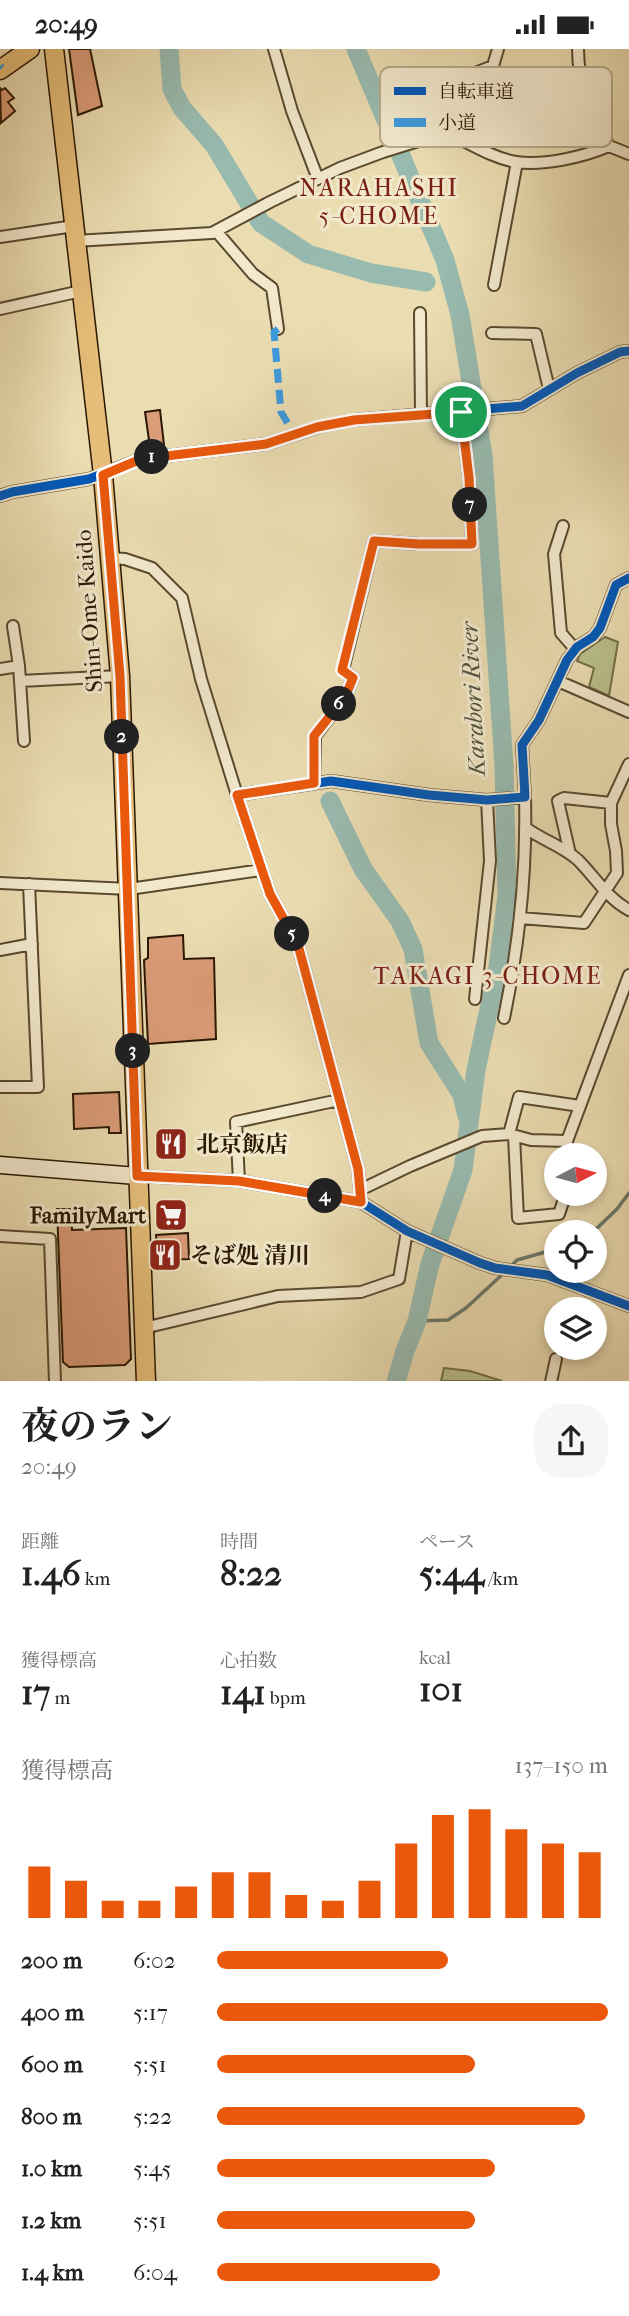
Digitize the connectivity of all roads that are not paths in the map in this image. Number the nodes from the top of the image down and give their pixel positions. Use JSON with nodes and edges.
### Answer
{"nodes":[{"id":1,"x":30,"y":49,"type":"edge"},
{"id":2,"x":54,"y":49,"type":"edge"},
{"id":3,"x":274,"y":49,"type":"edge"},
{"id":4,"x":498,"y":49,"type":"edge"},
{"id":5,"x":578,"y":49,"type":"edge"},
{"id":6,"x":490,"y":67,"type":"edge"},
{"id":7,"x":578,"y":67,"type":"edge"},
{"id":8,"x":0,"y":70,"type":"edge"},
{"id":9,"x":399,"y":147,"type":"edge"},
{"id":10,"x":478,"y":147,"type":"edge"},
{"id":11,"x":606,"y":147,"type":"edge"},
{"id":12,"x":612,"y":147,"type":"edge"},
{"id":13,"x":629,"y":154,"type":"edge"},
{"id":14,"x":517,"y":162,"type":"junction"},
{"id":15,"x":318,"y":179,"type":"junction"},
{"id":16,"x":216,"y":231,"type":"junction"},
{"id":17,"x":75,"y":233,"type":"junction"},
{"id":18,"x":0,"y":237,"type":"edge"},
{"id":19,"x":494,"y":285,"type":"dead end"},
{"id":20,"x":81,"y":291,"type":"junction"},
{"id":21,"x":0,"y":309,"type":"edge"},
{"id":22,"x":420,"y":313,"type":"dead end"},
{"id":23,"x":278,"y":329,"type":"dead end"},
{"id":24,"x":492,"y":333,"type":"dead end"},
{"id":25,"x":629,"y":351,"type":"edge"},
{"id":26,"x":550,"y":389,"type":"junction"},
{"id":27,"x":463,"y":412,"type":"junction"},
{"id":28,"x":421,"y":415,"type":"junction"},
{"id":29,"x":103,"y":475,"type":"junction"},
{"id":30,"x":0,"y":496,"type":"edge"},
{"id":31,"x":563,"y":526,"type":"dead end"},
{"id":32,"x":110,"y":558,"type":"junction"},
{"id":33,"x":629,"y":578,"type":"edge"},
{"id":34,"x":13,"y":626,"type":"dead end"},
{"id":35,"x":575,"y":649,"type":"junction"},
{"id":36,"x":19,"y":666,"type":"junction"},
{"id":37,"x":0,"y":669,"type":"edge"},
{"id":38,"x":120,"y":676,"type":"junction"},
{"id":39,"x":20,"y":681,"type":"junction"},
{"id":40,"x":558,"y":681,"type":"junction"},
{"id":41,"x":629,"y":712,"type":"edge"},
{"id":42,"x":24,"y":741,"type":"dead end"},
{"id":43,"x":629,"y":764,"type":"edge"},
{"id":44,"x":314,"y":783,"type":"junction"},
{"id":45,"x":237,"y":795,"type":"junction"},
{"id":46,"x":522,"y":797,"type":"junction"},
{"id":47,"x":489,"y":799,"type":"junction"},
{"id":48,"x":611,"y":803,"type":"junction"},
{"id":49,"x":526,"y":828,"type":"junction"},
{"id":50,"x":570,"y":854,"type":"junction"},
{"id":51,"x":261,"y":870,"type":"junction"},
{"id":52,"x":0,"y":883,"type":"edge"},
{"id":53,"x":29,"y":884,"type":"junction"},
{"id":54,"x":129,"y":889,"type":"junction"},
{"id":55,"x":605,"y":892,"type":"junction"},
{"id":56,"x":629,"y":910,"type":"edge"},
{"id":57,"x":520,"y":918,"type":"junction"},
{"id":58,"x":32,"y":944,"type":"junction"},
{"id":59,"x":0,"y":950,"type":"edge"},
{"id":60,"x":629,"y":975,"type":"edge"},
{"id":61,"x":475,"y":999,"type":"dead end"},
{"id":62,"x":504,"y":1018,"type":"dead end"},
{"id":63,"x":0,"y":1087,"type":"edge"},
{"id":64,"x":339,"y":1100,"type":"junction"},
{"id":65,"x":580,"y":1106,"type":"junction"},
{"id":66,"x":511,"y":1135,"type":"junction"},
{"id":67,"x":568,"y":1141,"type":"joint"},
{"id":68,"x":0,"y":1165,"type":"edge"},
{"id":69,"x":137,"y":1176,"type":"junction"},
{"id":70,"x":239,"y":1181,"type":"junction"},
{"id":71,"x":361,"y":1196,"type":"junction"},
{"id":72,"x":562,"y":1206,"type":"edge"},
{"id":73,"x":407,"y":1231,"type":"junction"},
{"id":74,"x":0,"y":1236,"type":"edge"},
{"id":75,"x":629,"y":1306,"type":"edge"},
{"id":76,"x":144,"y":1328,"type":"junction"},
{"id":77,"x":556,"y":1360,"type":"edge"},
{"id":78,"x":55,"y":1381,"type":"edge"},
{"id":79,"x":146,"y":1381,"type":"edge"},
{"id":80,"x":551,"y":1381,"type":"edge"}],
"edges":[{"from":1,"to":8,"type":"main road"},
{"from":2,"to":17,"type":"main road","name":"Shin-Ome Kaido"},
{"from":3,"to":15,"type":"street"},
{"from":4,"to":6,"type":"street"},
{"from":5,"to":7,"type":"street"},
{"from":9,"to":15,"type":"street"},
{"from":10,"to":14,"type":"street"},
{"from":11,"to":14,"type":"street"},
{"from":12,"to":13,"type":"street"},
{"from":14,"to":19,"type":"street"},
{"from":15,"to":16,"type":"street"},
{"from":16,"to":17,"type":"street"},
{"from":16,"to":23,"type":"street"},
{"from":17,"to":18,"type":"street"},
{"from":17,"to":20,"type":"main road","name":"Shin-Ome Kaido"},
{"from":20,"to":21,"type":"street"},
{"from":20,"to":29,"type":"main road","name":"Shin-Ome Kaido"},
{"from":22,"to":28,"type":"street"},
{"from":24,"to":26,"type":"street"},
{"from":25,"to":26,"type":"street"},
{"from":26,"to":27,"type":"street"},
{"from":27,"to":28,"type":"street"},
{"from":27,"to":44,"type":"street"},
{"from":28,"to":29,"type":"street"},
{"from":29,"to":30,"type":"street"},
{"from":29,"to":32,"type":"main road","name":"Shin-Ome Kaido"},
{"from":31,"to":35,"type":"street"},
{"from":32,"to":38,"type":"main road","name":"Shin-Ome Kaido"},
{"from":32,"to":45,"type":"street"},
{"from":33,"to":35,"type":"street"},
{"from":34,"to":36,"type":"street"},
{"from":35,"to":40,"type":"street"},
{"from":36,"to":37,"type":"street"},
{"from":36,"to":39,"type":"street"},
{"from":38,"to":39,"type":"street"},
{"from":38,"to":54,"type":"main road","name":"Shin-Ome Kaido"},
{"from":39,"to":42,"type":"street"},
{"from":40,"to":41,"type":"street"},
{"from":40,"to":46,"type":"street"},
{"from":43,"to":48,"type":"street"},
{"from":44,"to":45,"type":"street"},
{"from":44,"to":47,"type":"street"},
{"from":45,"to":51,"type":"street"},
{"from":46,"to":47,"type":"street"},
{"from":46,"to":49,"type":"street"},
{"from":47,"to":61,"type":"street"},
{"from":48,"to":50,"type":"street"},
{"from":48,"to":55,"type":"street"},
{"from":49,"to":50,"type":"street"},
{"from":49,"to":57,"type":"street"},
{"from":50,"to":55,"type":"street"},
{"from":51,"to":54,"type":"street"},
{"from":51,"to":64,"type":"street"},
{"from":52,"to":53,"type":"street"},
{"from":53,"to":54,"type":"street"},
{"from":53,"to":58,"type":"street"},
{"from":54,"to":69,"type":"main road","name":"Shin-Ome Kaido"},
{"from":55,"to":56,"type":"street"},
{"from":55,"to":57,"type":"street"},
{"from":57,"to":62,"type":"street"},
{"from":58,"to":59,"type":"street"},
{"from":58,"to":63,"type":"street"},
{"from":60,"to":65,"type":"street"},
{"from":64,"to":70,"type":"street"},
{"from":64,"to":71,"type":"street"},
{"from":65,"to":66,"type":"street"},
{"from":65,"to":67,"type":"street"},
{"from":66,"to":67,"type":"street"},
{"from":66,"to":71,"type":"street"},
{"from":66,"to":72,"type":"street"},
{"from":68,"to":69,"type":"street"},
{"from":69,"to":70,"type":"street"},
{"from":69,"to":76,"type":"main road","name":"Shin-Ome Kaido"},
{"from":70,"to":71,"type":"street"},
{"from":71,"to":73,"type":"street"},
{"from":73,"to":75,"type":"street"},
{"from":73,"to":76,"type":"street"},
{"from":74,"to":78,"type":"street"},
{"from":76,"to":79,"type":"main road","name":"Shin-Ome Kaido"},
{"from":77,"to":80,"type":"street"}]}
